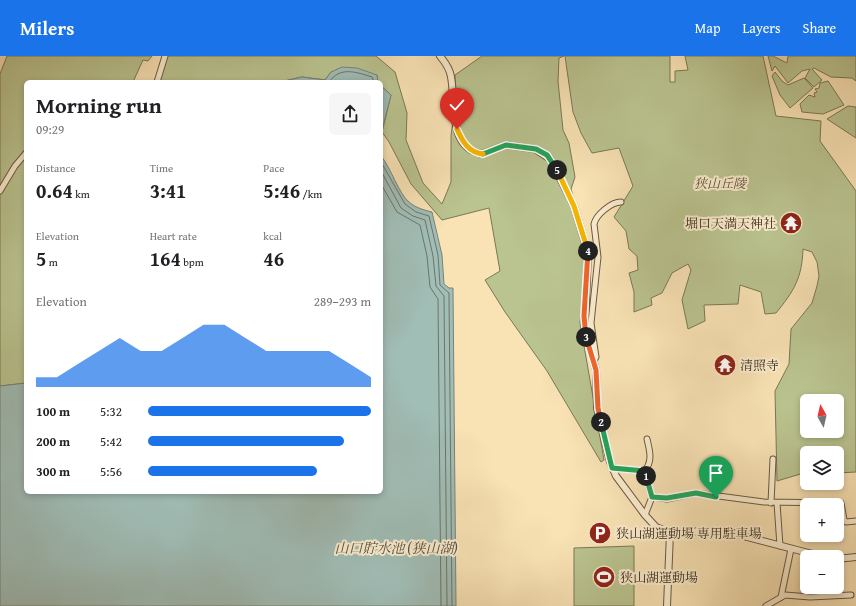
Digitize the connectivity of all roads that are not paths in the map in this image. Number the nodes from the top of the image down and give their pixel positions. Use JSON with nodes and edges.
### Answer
{"nodes":[{"id":1,"x":165,"y":56,"type":"edge"},
{"id":2,"x":440,"y":56,"type":"edge"},
{"id":3,"x":159,"y":80,"type":"edge"},
{"id":4,"x":24,"y":156,"type":"edge"},
{"id":5,"x":0,"y":191,"type":"edge"},
{"id":6,"x":621,"y":202,"type":"dead end"},
{"id":7,"x":594,"y":361,"type":"junction"},
{"id":8,"x":647,"y":439,"type":"dead end"},
{"id":9,"x":773,"y":459,"type":"dead end"},
{"id":10,"x":612,"y":468,"type":"junction"},
{"id":11,"x":645,"y":471,"type":"junction"},
{"id":12,"x":652,"y":497,"type":"junction"},
{"id":13,"x":774,"y":503,"type":"junction"},
{"id":14,"x":644,"y":516,"type":"junction"},
{"id":15,"x":856,"y":521,"type":"edge"},
{"id":16,"x":670,"y":533,"type":"junction"},
{"id":17,"x":780,"y":546,"type":"junction"},
{"id":18,"x":791,"y":549,"type":"junction"},
{"id":19,"x":800,"y":551,"type":"edge"},
{"id":20,"x":856,"y":557,"type":"edge"},
{"id":21,"x":844,"y":558,"type":"edge"},
{"id":22,"x":851,"y":594,"type":"dead end"},
{"id":23,"x":781,"y":597,"type":"junction"},
{"id":24,"x":667,"y":606,"type":"edge"},
{"id":25,"x":766,"y":606,"type":"edge"}],
"edges":[{"from":1,"to":3,"type":"street"},
{"from":2,"to":7,"type":"street"},
{"from":4,"to":5,"type":"street"},
{"from":6,"to":7,"type":"street"},
{"from":7,"to":10,"type":"street"},
{"from":8,"to":11,"type":"street"},
{"from":9,"to":13,"type":"street"},
{"from":10,"to":11,"type":"street"},
{"from":10,"to":14,"type":"street"},
{"from":11,"to":12,"type":"street"},
{"from":12,"to":13,"type":"street"},
{"from":12,"to":14,"type":"street"},
{"from":13,"to":15,"type":"street"},
{"from":13,"to":17,"type":"street"},
{"from":14,"to":16,"type":"street"},
{"from":16,"to":17,"type":"street"},
{"from":16,"to":24,"type":"street"},
{"from":17,"to":18,"type":"street"},
{"from":18,"to":19,"type":"street"},
{"from":18,"to":23,"type":"street"},
{"from":20,"to":21,"type":"street"},
{"from":22,"to":23,"type":"street"},
{"from":23,"to":25,"type":"street"}]}
